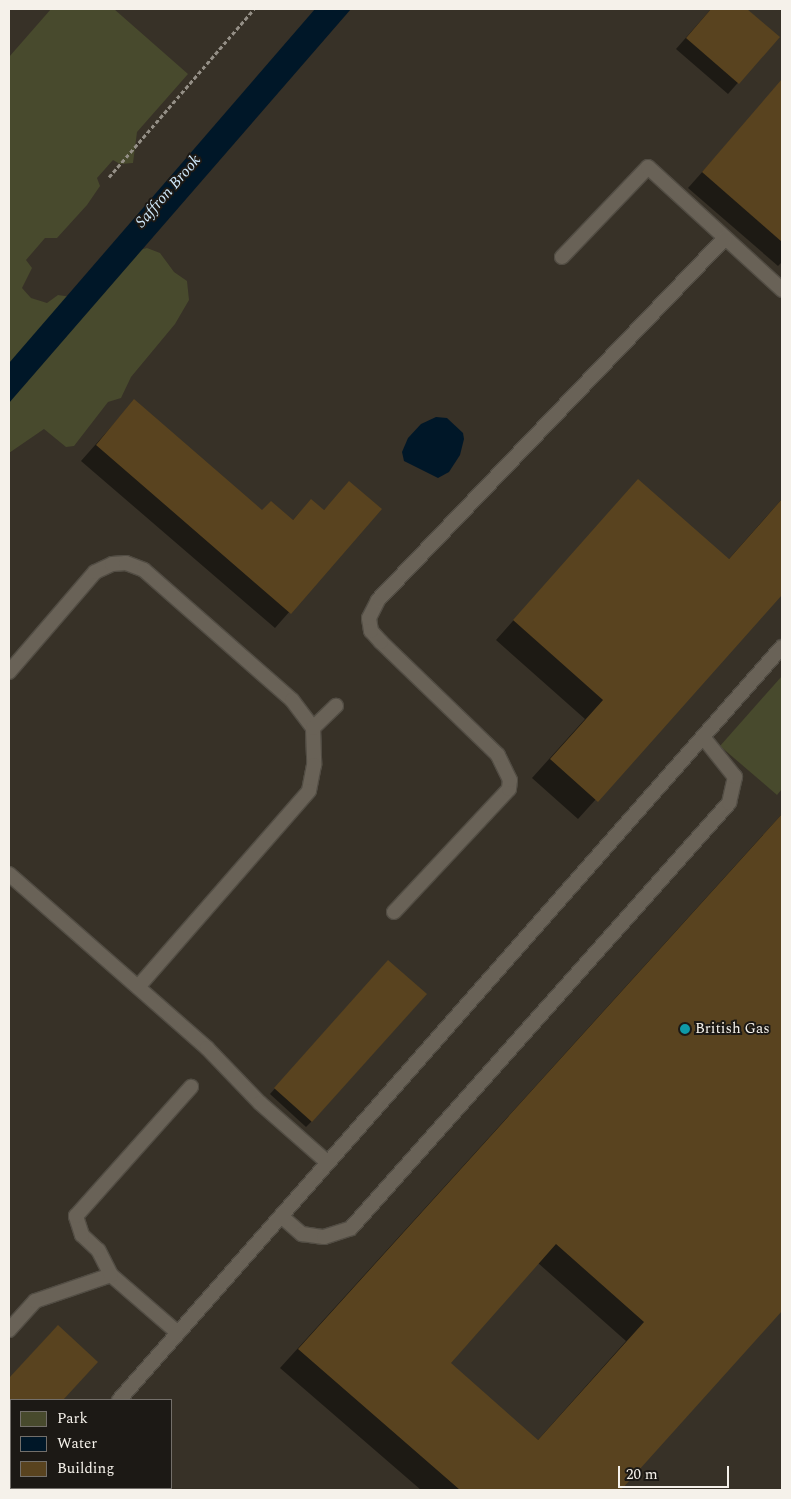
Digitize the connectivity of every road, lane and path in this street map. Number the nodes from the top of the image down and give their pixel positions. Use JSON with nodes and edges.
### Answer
{"nodes":[{"id":1,"x":254,"y":9,"type":"edge"},
{"id":2,"x":110,"y":177,"type":"dead end"},
{"id":3,"x":725,"y":238,"type":"junction"},
{"id":4,"x":562,"y":257,"type":"dead end"},
{"id":5,"x":782,"y":290,"type":"edge"},
{"id":6,"x":782,"y":647,"type":"edge"},
{"id":7,"x":9,"y":672,"type":"edge"},
{"id":8,"x":336,"y":706,"type":"dead end"},
{"id":9,"x":313,"y":728,"type":"junction"},
{"id":10,"x":703,"y":737,"type":"junction"},
{"id":11,"x":9,"y":874,"type":"edge"},
{"id":12,"x":394,"y":912,"type":"dead end"},
{"id":13,"x":138,"y":987,"type":"junction"},
{"id":14,"x":190,"y":1087,"type":"dead end"},
{"id":15,"x":327,"y":1162,"type":"junction"},
{"id":16,"x":281,"y":1216,"type":"junction"},
{"id":17,"x":111,"y":1275,"type":"junction"},
{"id":18,"x":9,"y":1330,"type":"edge"},
{"id":19,"x":178,"y":1333,"type":"junction"},
{"id":20,"x":120,"y":1399,"type":"edge"}],
"edges":[{"from":1,"to":2,"type":"path"},
{"from":3,"to":4,"type":"lane"},
{"from":3,"to":5,"type":"lane"},
{"from":3,"to":12,"type":"lane"},
{"from":6,"to":10,"type":"lane"},
{"from":7,"to":9,"type":"lane"},
{"from":8,"to":9,"type":"lane"},
{"from":9,"to":13,"type":"lane"},
{"from":10,"to":15,"type":"lane"},
{"from":10,"to":16,"type":"lane"},
{"from":11,"to":13,"type":"lane"},
{"from":13,"to":15,"type":"lane"},
{"from":14,"to":17,"type":"lane"},
{"from":15,"to":16,"type":"lane"},
{"from":16,"to":19,"type":"lane"},
{"from":17,"to":18,"type":"lane"},
{"from":17,"to":19,"type":"lane"},
{"from":19,"to":20,"type":"lane"}]}
